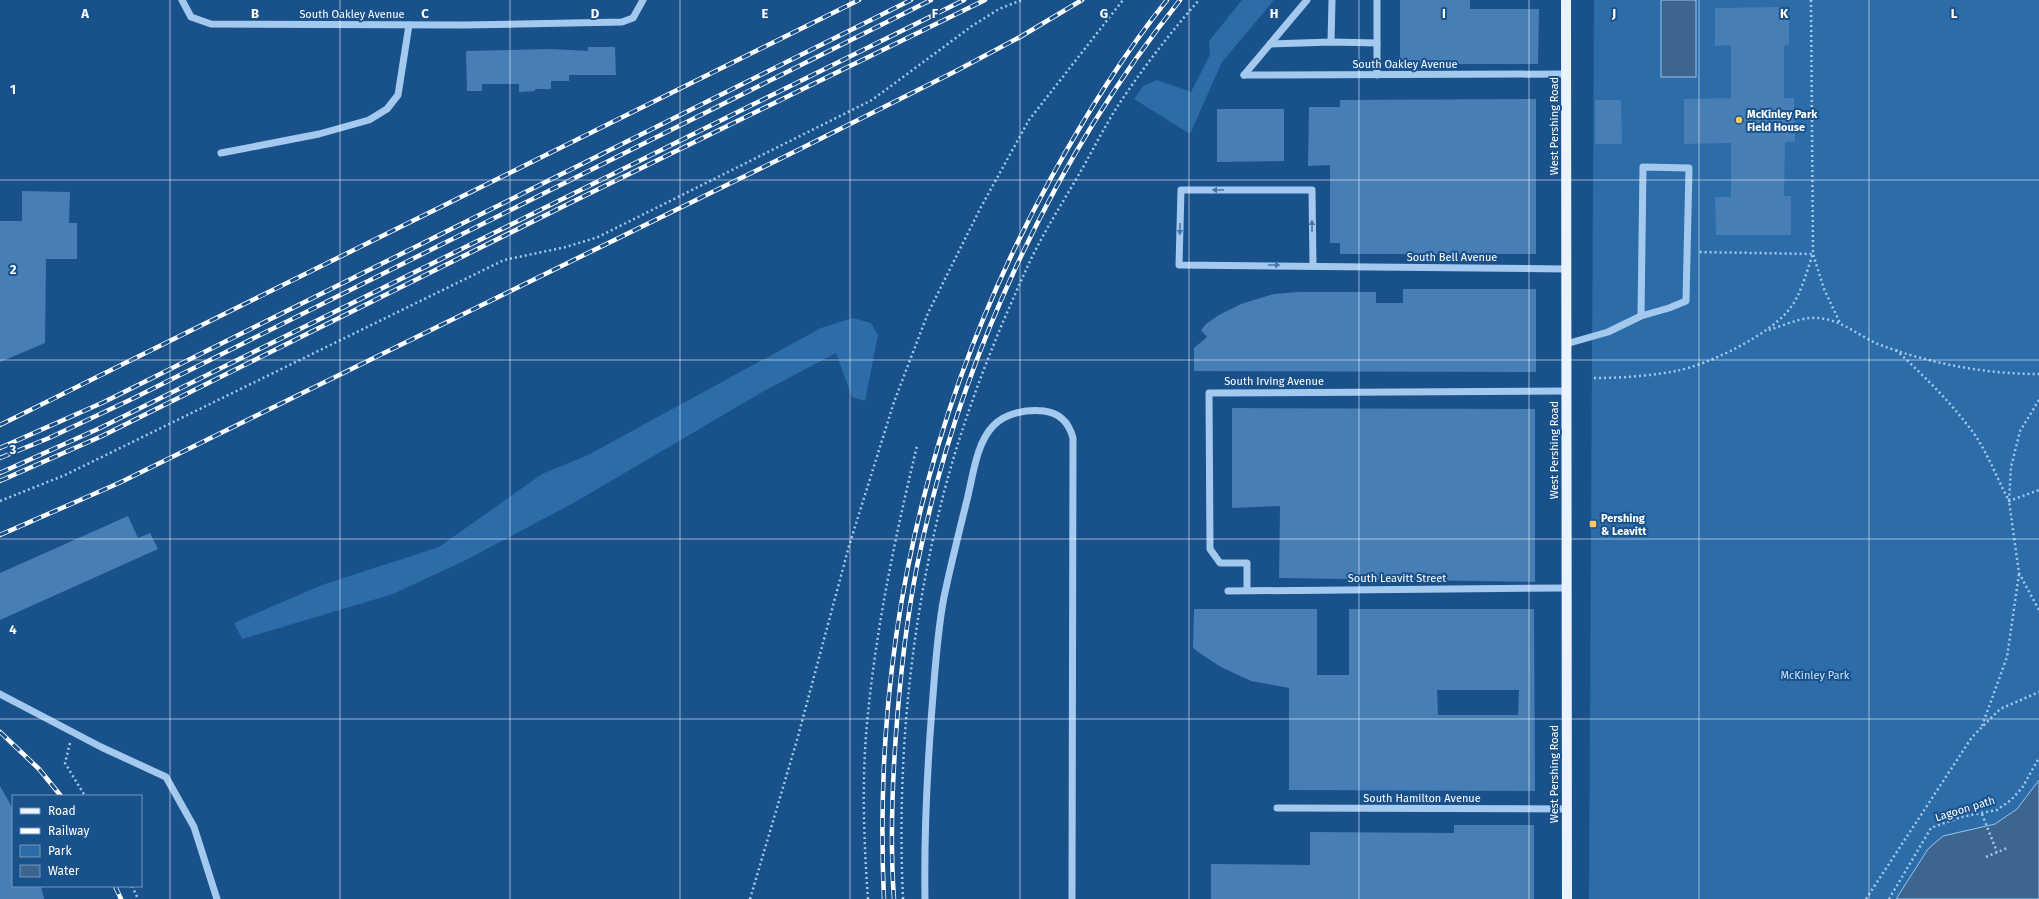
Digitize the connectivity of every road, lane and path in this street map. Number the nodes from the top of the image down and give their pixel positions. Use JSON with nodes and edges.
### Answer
{"nodes":[{"id":1,"x":182,"y":0,"type":"edge"},
{"id":2,"x":643,"y":0,"type":"edge"},
{"id":3,"x":1022,"y":0,"type":"edge"},
{"id":4,"x":1123,"y":0,"type":"edge"},
{"id":5,"x":1306,"y":0,"type":"edge"},
{"id":6,"x":1332,"y":0,"type":"edge"},
{"id":7,"x":1377,"y":0,"type":"edge"},
{"id":8,"x":1566,"y":0,"type":"edge"},
{"id":9,"x":1811,"y":0,"type":"edge"},
{"id":10,"x":409,"y":25,"type":"junction"},
{"id":11,"x":1331,"y":42,"type":"junction"},
{"id":12,"x":1377,"y":43,"type":"junction"},
{"id":13,"x":1270,"y":44,"type":"junction"},
{"id":14,"x":1566,"y":74,"type":"junction"},
{"id":15,"x":1377,"y":75,"type":"junction"},
{"id":16,"x":221,"y":153,"type":"dead end"},
{"id":17,"x":1687,"y":251,"type":"junction"},
{"id":18,"x":1813,"y":254,"type":"junction"},
{"id":19,"x":1312,"y":265,"type":"junction"},
{"id":20,"x":1566,"y":269,"type":"junction"},
{"id":21,"x":1641,"y":316,"type":"junction"},
{"id":22,"x":1840,"y":323,"type":"junction"},
{"id":23,"x":1768,"y":330,"type":"junction"},
{"id":24,"x":1566,"y":344,"type":"junction"},
{"id":25,"x":1896,"y":350,"type":"junction"},
{"id":26,"x":2039,"y":374,"type":"edge"},
{"id":27,"x":1594,"y":378,"type":"dead end"},
{"id":28,"x":1566,"y":391,"type":"junction"},
{"id":29,"x":2039,"y":400,"type":"edge"},
{"id":30,"x":917,"y":446,"type":"dead end"},
{"id":31,"x":2039,"y":490,"type":"edge"},
{"id":32,"x":2009,"y":500,"type":"junction"},
{"id":33,"x":0,"y":501,"type":"edge"},
{"id":34,"x":2019,"y":573,"type":"junction"},
{"id":35,"x":1566,"y":588,"type":"junction"},
{"id":36,"x":1247,"y":590,"type":"junction"},
{"id":37,"x":1228,"y":591,"type":"dead end"},
{"id":38,"x":2039,"y":610,"type":"edge"},
{"id":39,"x":2039,"y":692,"type":"edge"},
{"id":40,"x":0,"y":694,"type":"edge"},
{"id":41,"x":1981,"y":728,"type":"junction"},
{"id":42,"x":73,"y":732,"type":"junction"},
{"id":43,"x":2039,"y":758,"type":"edge"},
{"id":44,"x":84,"y":795,"type":"edge"},
{"id":45,"x":1277,"y":808,"type":"dead end"},
{"id":46,"x":1566,"y":809,"type":"junction"},
{"id":47,"x":1982,"y":814,"type":"junction"},
{"id":48,"x":2007,"y":848,"type":"dead end"},
{"id":49,"x":1997,"y":852,"type":"junction"},
{"id":50,"x":1986,"y":857,"type":"dead end"},
{"id":51,"x":132,"y":887,"type":"edge"},
{"id":52,"x":138,"y":899,"type":"edge"},
{"id":53,"x":218,"y":899,"type":"edge"},
{"id":54,"x":750,"y":899,"type":"edge"},
{"id":55,"x":868,"y":899,"type":"edge"},
{"id":56,"x":924,"y":899,"type":"edge"},
{"id":57,"x":1072,"y":899,"type":"edge"},
{"id":58,"x":1566,"y":899,"type":"edge"},
{"id":59,"x":1866,"y":899,"type":"edge"},
{"id":60,"x":1889,"y":899,"type":"edge"}],
"edges":[{"from":1,"to":10,"type":"street","name":"South Oakley Avenue"},
{"from":2,"to":10,"type":"street","name":"South Oakley Avenue"},
{"from":3,"to":33,"type":"path"},
{"from":4,"to":54,"type":"path"},
{"from":5,"to":13,"type":"street"},
{"from":6,"to":11,"type":"street"},
{"from":7,"to":12,"type":"street"},
{"from":8,"to":14,"type":"main road","name":"West Pershing Road"},
{"from":9,"to":18,"type":"path"},
{"from":10,"to":16,"type":"street"},
{"from":11,"to":12,"type":"street"},
{"from":11,"to":13,"type":"street"},
{"from":12,"to":15,"type":"street"},
{"from":13,"to":15,"type":"street","name":"South Oakley Avenue"},
{"from":14,"to":15,"type":"street","name":"South Oakley Avenue"},
{"from":14,"to":20,"type":"main road","name":"West Pershing Road"},
{"from":17,"to":18,"type":"path"},
{"from":17,"to":21,"type":"street"},
{"from":17,"to":21,"type":"street"},
{"from":18,"to":22,"type":"path"},
{"from":18,"to":23,"type":"path"},
{"from":19,"to":19,"type":"street","name":"South Bell Avenue","one_way":true},
{"from":19,"to":20,"type":"street","name":"South Bell Avenue"},
{"from":20,"to":24,"type":"main road","name":"West Pershing Road"},
{"from":21,"to":24,"type":"street"},
{"from":22,"to":23,"type":"path"},
{"from":22,"to":25,"type":"path"},
{"from":23,"to":27,"type":"path"},
{"from":24,"to":28,"type":"main road","name":"West Pershing Road"},
{"from":25,"to":26,"type":"path"},
{"from":25,"to":32,"type":"path"},
{"from":28,"to":35,"type":"main road","name":"West Pershing Road"},
{"from":28,"to":36,"type":"street","name":"South Irving Avenue"},
{"from":29,"to":32,"type":"path"},
{"from":30,"to":55,"type":"path"},
{"from":31,"to":32,"type":"path"},
{"from":32,"to":34,"type":"path"},
{"from":34,"to":38,"type":"path"},
{"from":34,"to":41,"type":"path"},
{"from":35,"to":36,"type":"street","name":"South Leavitt Street"},
{"from":35,"to":46,"type":"main road","name":"West Pershing Road"},
{"from":36,"to":37,"type":"street","name":"South Leavitt Street"},
{"from":39,"to":41,"type":"path"},
{"from":40,"to":42,"type":"street"},
{"from":41,"to":59,"type":"path"},
{"from":42,"to":44,"type":"path"},
{"from":42,"to":53,"type":"street"},
{"from":43,"to":47,"type":"path","name":"Lagoon path"},
{"from":45,"to":46,"type":"street","name":"South Hamilton Avenue"},
{"from":46,"to":58,"type":"main road","name":"West Pershing Road"},
{"from":47,"to":49,"type":"path"},
{"from":47,"to":60,"type":"path","name":"Lagoon path"},
{"from":48,"to":49,"type":"path"},
{"from":49,"to":50,"type":"path"},
{"from":51,"to":52,"type":"path"},
{"from":56,"to":57,"type":"street"}]}
